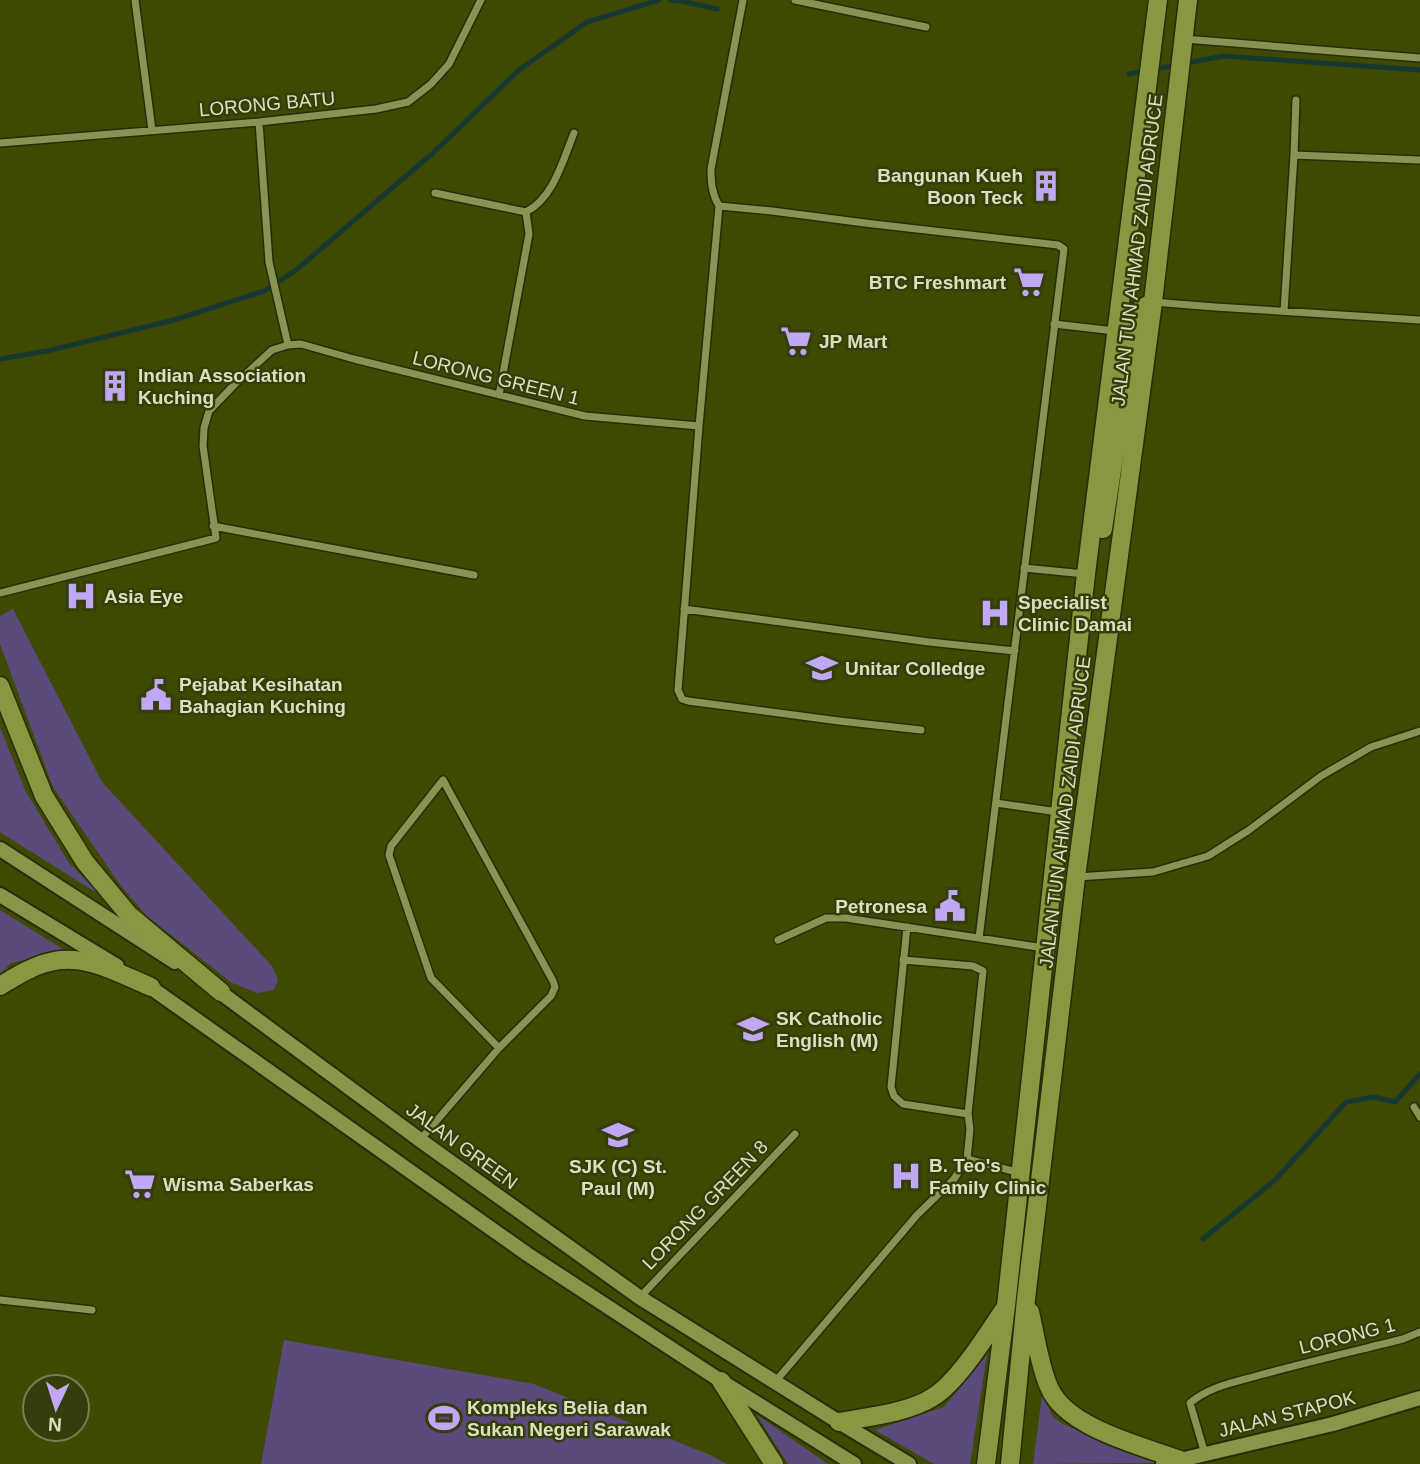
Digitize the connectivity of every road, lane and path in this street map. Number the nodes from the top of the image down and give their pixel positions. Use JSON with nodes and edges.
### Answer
{"nodes":[{"id":1,"x":135,"y":0,"type":"edge"},
{"id":2,"x":481,"y":0,"type":"edge"},
{"id":3,"x":743,"y":0,"type":"edge"},
{"id":4,"x":795,"y":0,"type":"edge"},
{"id":5,"x":1158,"y":0,"type":"edge"},
{"id":6,"x":1188,"y":0,"type":"edge"},
{"id":7,"x":926,"y":27,"type":"dead end"},
{"id":8,"x":1182,"y":55,"type":"junction"},
{"id":9,"x":1420,"y":58,"type":"edge"},
{"id":10,"x":1296,"y":100,"type":"dead end"},
{"id":11,"x":259,"y":122,"type":"junction"},
{"id":12,"x":152,"y":130,"type":"junction"},
{"id":13,"x":574,"y":133,"type":"dead end"},
{"id":14,"x":0,"y":143,"type":"edge"},
{"id":15,"x":1294,"y":155,"type":"junction"},
{"id":16,"x":1420,"y":160,"type":"edge"},
{"id":17,"x":435,"y":193,"type":"dead end"},
{"id":18,"x":719,"y":206,"type":"junction"},
{"id":19,"x":526,"y":212,"type":"junction"},
{"id":20,"x":1153,"y":302,"type":"junction"},
{"id":21,"x":1284,"y":311,"type":"junction"},
{"id":22,"x":1420,"y":320,"type":"edge"},
{"id":23,"x":1054,"y":324,"type":"junction"},
{"id":24,"x":1116,"y":331,"type":"junction"},
{"id":25,"x":288,"y":345,"type":"junction"},
{"id":26,"x":499,"y":395,"type":"junction"},
{"id":27,"x":699,"y":426,"type":"junction"},
{"id":28,"x":214,"y":526,"type":"junction"},
{"id":29,"x":1024,"y":568,"type":"junction"},
{"id":30,"x":1086,"y":574,"type":"junction"},
{"id":31,"x":474,"y":575,"type":"dead end"},
{"id":32,"x":0,"y":593,"type":"edge"},
{"id":33,"x":684,"y":609,"type":"junction"},
{"id":34,"x":1015,"y":651,"type":"junction"},
{"id":35,"x":0,"y":686,"type":"edge"},
{"id":36,"x":922,"y":730,"type":"dead end"},
{"id":37,"x":1420,"y":731,"type":"edge"},
{"id":38,"x":996,"y":803,"type":"junction"},
{"id":39,"x":1060,"y":812,"type":"junction"},
{"id":40,"x":0,"y":849,"type":"edge"},
{"id":41,"x":1076,"y":877,"type":"junction"},
{"id":42,"x":0,"y":895,"type":"edge"},
{"id":43,"x":907,"y":927,"type":"junction"},
{"id":44,"x":979,"y":938,"type":"junction"},
{"id":45,"x":778,"y":940,"type":"dead end"},
{"id":46,"x":1045,"y":948,"type":"junction"},
{"id":47,"x":903,"y":960,"type":"junction"},
{"id":48,"x":0,"y":986,"type":"edge"},
{"id":49,"x":151,"y":987,"type":"junction"},
{"id":50,"x":221,"y":992,"type":"junction"},
{"id":51,"x":499,"y":1048,"type":"junction"},
{"id":52,"x":1414,"y":1107,"type":"dead end"},
{"id":53,"x":968,"y":1114,"type":"junction"},
{"id":54,"x":1420,"y":1117,"type":"edge"},
{"id":55,"x":794,"y":1134,"type":"dead end"},
{"id":56,"x":420,"y":1140,"type":"junction"},
{"id":57,"x":967,"y":1159,"type":"junction"},
{"id":58,"x":1021,"y":1173,"type":"junction"},
{"id":59,"x":639,"y":1297,"type":"junction"},
{"id":60,"x":1026,"y":1299,"type":"junction"},
{"id":61,"x":0,"y":1300,"type":"edge"},
{"id":62,"x":1006,"y":1306,"type":"junction"},
{"id":63,"x":92,"y":1310,"type":"dead end"},
{"id":64,"x":1420,"y":1332,"type":"edge"},
{"id":65,"x":721,"y":1381,"type":"junction"},
{"id":66,"x":775,"y":1382,"type":"junction"},
{"id":67,"x":1420,"y":1398,"type":"edge"},
{"id":68,"x":839,"y":1422,"type":"junction"},
{"id":69,"x":1184,"y":1460,"type":"edge"},
{"id":70,"x":774,"y":1464,"type":"edge"},
{"id":71,"x":854,"y":1464,"type":"edge"},
{"id":72,"x":909,"y":1464,"type":"edge"},
{"id":73,"x":986,"y":1464,"type":"edge"},
{"id":74,"x":1010,"y":1464,"type":"edge"}],
"edges":[{"from":1,"to":12,"type":"street"},
{"from":2,"to":11,"type":"street","name":"LORONG BATU"},
{"from":3,"to":18,"type":"street"},
{"from":4,"to":7,"type":"street"},
{"from":5,"to":24,"type":"main road","name":"JALAN TUN AHMAD ZAIDI ADRUCE"},
{"from":6,"to":8,"type":"main road","name":"JALAN TUN AHMAD ZAIDI ADRUCE"},
{"from":8,"to":9,"type":"street"},
{"from":8,"to":20,"type":"main road","name":"JALAN TUN AHMAD ZAIDI ADRUCE"},
{"from":10,"to":15,"type":"street"},
{"from":11,"to":12,"type":"street","name":"LORONG BATU"},
{"from":11,"to":25,"type":"street"},
{"from":12,"to":14,"type":"street","name":"LORONG BATU"},
{"from":13,"to":19,"type":"street"},
{"from":15,"to":16,"type":"street"},
{"from":15,"to":21,"type":"street"},
{"from":17,"to":19,"type":"street"},
{"from":18,"to":23,"type":"street"},
{"from":18,"to":27,"type":"street"},
{"from":19,"to":26,"type":"street"},
{"from":20,"to":21,"type":"street"},
{"from":20,"to":30,"type":"main road"},
{"from":20,"to":41,"type":"main road","name":"JALAN TUN AHMAD ZAIDI ADRUCE"},
{"from":21,"to":22,"type":"street"},
{"from":23,"to":24,"type":"street"},
{"from":23,"to":29,"type":"street"},
{"from":24,"to":30,"type":"main road","name":"JALAN TUN AHMAD ZAIDI ADRUCE"},
{"from":25,"to":26,"type":"street","name":"LORONG GREEN 1"},
{"from":25,"to":28,"type":"street"},
{"from":26,"to":27,"type":"street","name":"LORONG GREEN 1"},
{"from":27,"to":33,"type":"street"},
{"from":28,"to":31,"type":"street"},
{"from":28,"to":32,"type":"street"},
{"from":29,"to":30,"type":"street"},
{"from":29,"to":34,"type":"street"},
{"from":30,"to":39,"type":"main road","name":"JALAN TUN AHMAD ZAIDI ADRUCE"},
{"from":33,"to":34,"type":"street"},
{"from":33,"to":36,"type":"street"},
{"from":34,"to":38,"type":"street"},
{"from":35,"to":50,"type":"main road"},
{"from":37,"to":41,"type":"street"},
{"from":38,"to":39,"type":"street"},
{"from":38,"to":44,"type":"street"},
{"from":39,"to":46,"type":"main road","name":"JALAN TUN AHMAD ZAIDI ADRUCE"},
{"from":40,"to":50,"type":"main road","name":"JALAN GREEN"},
{"from":41,"to":60,"type":"main road","name":"JALAN TUN AHMAD ZAIDI ADRUCE"},
{"from":42,"to":49,"type":"main road"},
{"from":43,"to":44,"type":"street"},
{"from":43,"to":45,"type":"street"},
{"from":43,"to":47,"type":"street"},
{"from":44,"to":46,"type":"street"},
{"from":46,"to":58,"type":"main road","name":"JALAN TUN AHMAD ZAIDI ADRUCE"},
{"from":47,"to":53,"type":"street"},
{"from":47,"to":53,"type":"street"},
{"from":48,"to":49,"type":"main road"},
{"from":49,"to":65,"type":"main road"},
{"from":50,"to":56,"type":"main road","name":"JALAN GREEN"},
{"from":51,"to":51,"type":"street"},
{"from":51,"to":56,"type":"street"},
{"from":52,"to":54,"type":"street"},
{"from":53,"to":57,"type":"street"},
{"from":55,"to":59,"type":"street","name":"LORONG GREEN 8"},
{"from":56,"to":59,"type":"main road","name":"JALAN GREEN"},
{"from":57,"to":58,"type":"street"},
{"from":57,"to":66,"type":"street"},
{"from":58,"to":62,"type":"main road","name":"JALAN TUN AHMAD ZAIDI ADRUCE"},
{"from":59,"to":66,"type":"main road","name":"JALAN GREEN"},
{"from":60,"to":69,"type":"main road"},
{"from":60,"to":74,"type":"main road","name":"JALAN TUN AHMAD ZAIDI ADRUCE"},
{"from":61,"to":63,"type":"street"},
{"from":62,"to":68,"type":"main road"},
{"from":62,"to":73,"type":"main road","name":"JALAN TUN AHMAD ZAIDI ADRUCE"},
{"from":64,"to":69,"type":"street","name":"LORONG 1"},
{"from":65,"to":70,"type":"main road"},
{"from":65,"to":71,"type":"main road"},
{"from":66,"to":68,"type":"main road","name":"JALAN GREEN"},
{"from":67,"to":69,"type":"main road","name":"JALAN STAPOK"},
{"from":68,"to":72,"type":"main road","name":"JALAN GREEN"}]}
